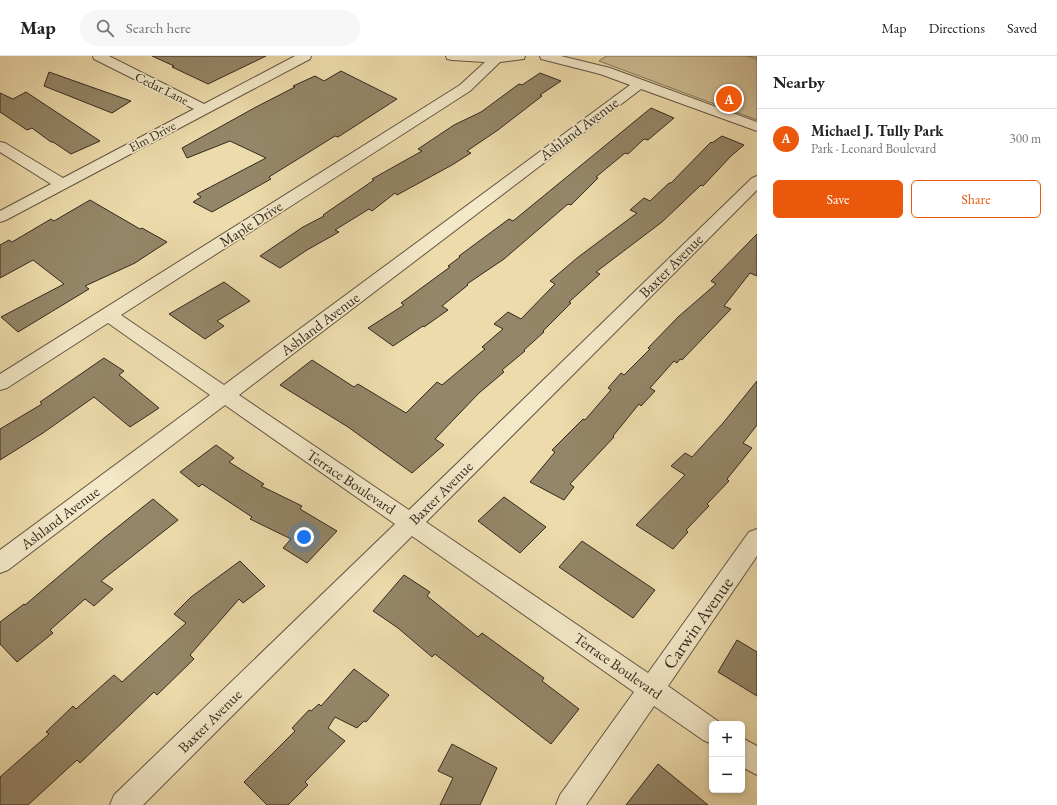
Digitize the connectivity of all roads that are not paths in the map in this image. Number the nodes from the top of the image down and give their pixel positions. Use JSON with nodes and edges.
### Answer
{"nodes":[{"id":1,"x":98,"y":56,"type":"edge"},
{"id":2,"x":305,"y":56,"type":"edge"},
{"id":3,"x":452,"y":56,"type":"edge"},
{"id":4,"x":519,"y":56,"type":"edge"},
{"id":5,"x":546,"y":56,"type":"edge"},
{"id":6,"x":496,"y":59,"type":"junction"},
{"id":7,"x":639,"y":84,"type":"junction"},
{"id":8,"x":204,"y":109,"type":"junction"},
{"id":9,"x":757,"y":127,"type":"edge"},
{"id":10,"x":0,"y":146,"type":"edge"},
{"id":11,"x":757,"y":181,"type":"edge"},
{"id":12,"x":62,"y":184,"type":"junction"},
{"id":13,"x":0,"y":217,"type":"edge"},
{"id":14,"x":108,"y":315,"type":"junction"},
{"id":15,"x":4,"y":374,"type":"edge"},
{"id":16,"x":224,"y":395,"type":"junction"},
{"id":17,"x":411,"y":523,"type":"junction"},
{"id":18,"x":757,"y":538,"type":"edge"},
{"id":19,"x":0,"y":563,"type":"edge"},
{"id":20,"x":652,"y":689,"type":"junction"},
{"id":21,"x":709,"y":729,"type":"edge"},
{"id":22,"x":745,"y":754,"type":"edge"},
{"id":23,"x":757,"y":762,"type":"edge"},
{"id":24,"x":124,"y":805,"type":"edge"},
{"id":25,"x":570,"y":805,"type":"edge"}],
"edges":[{"from":1,"to":8,"type":"street","name":"Cedar Lane"},
{"from":2,"to":8,"type":"street","name":"Elm Drive"},
{"from":3,"to":6,"type":"street"},
{"from":4,"to":6,"type":"street"},
{"from":5,"to":7,"type":"street"},
{"from":6,"to":14,"type":"street","name":"Maple Drive"},
{"from":7,"to":9,"type":"street"},
{"from":7,"to":16,"type":"street","name":"Ashland Avenue"},
{"from":8,"to":12,"type":"street","name":"Elm Drive"},
{"from":10,"to":12,"type":"street"},
{"from":11,"to":17,"type":"street","name":"Baxter Avenue"},
{"from":12,"to":13,"type":"street","name":"Elm Drive"},
{"from":14,"to":15,"type":"street","name":"Maple Drive"},
{"from":14,"to":16,"type":"street","name":"Terrace Boulevard"},
{"from":16,"to":17,"type":"street","name":"Terrace Boulevard"},
{"from":16,"to":19,"type":"street","name":"Ashland Avenue"},
{"from":17,"to":20,"type":"street","name":"Terrace Boulevard"},
{"from":17,"to":24,"type":"street","name":"Baxter Avenue"},
{"from":18,"to":20,"type":"street","name":"Carwin Avenue"},
{"from":20,"to":21,"type":"street","name":"Terrace Boulevard"},
{"from":20,"to":25,"type":"street","name":"Carwin Avenue"},
{"from":22,"to":23,"type":"street"}]}
